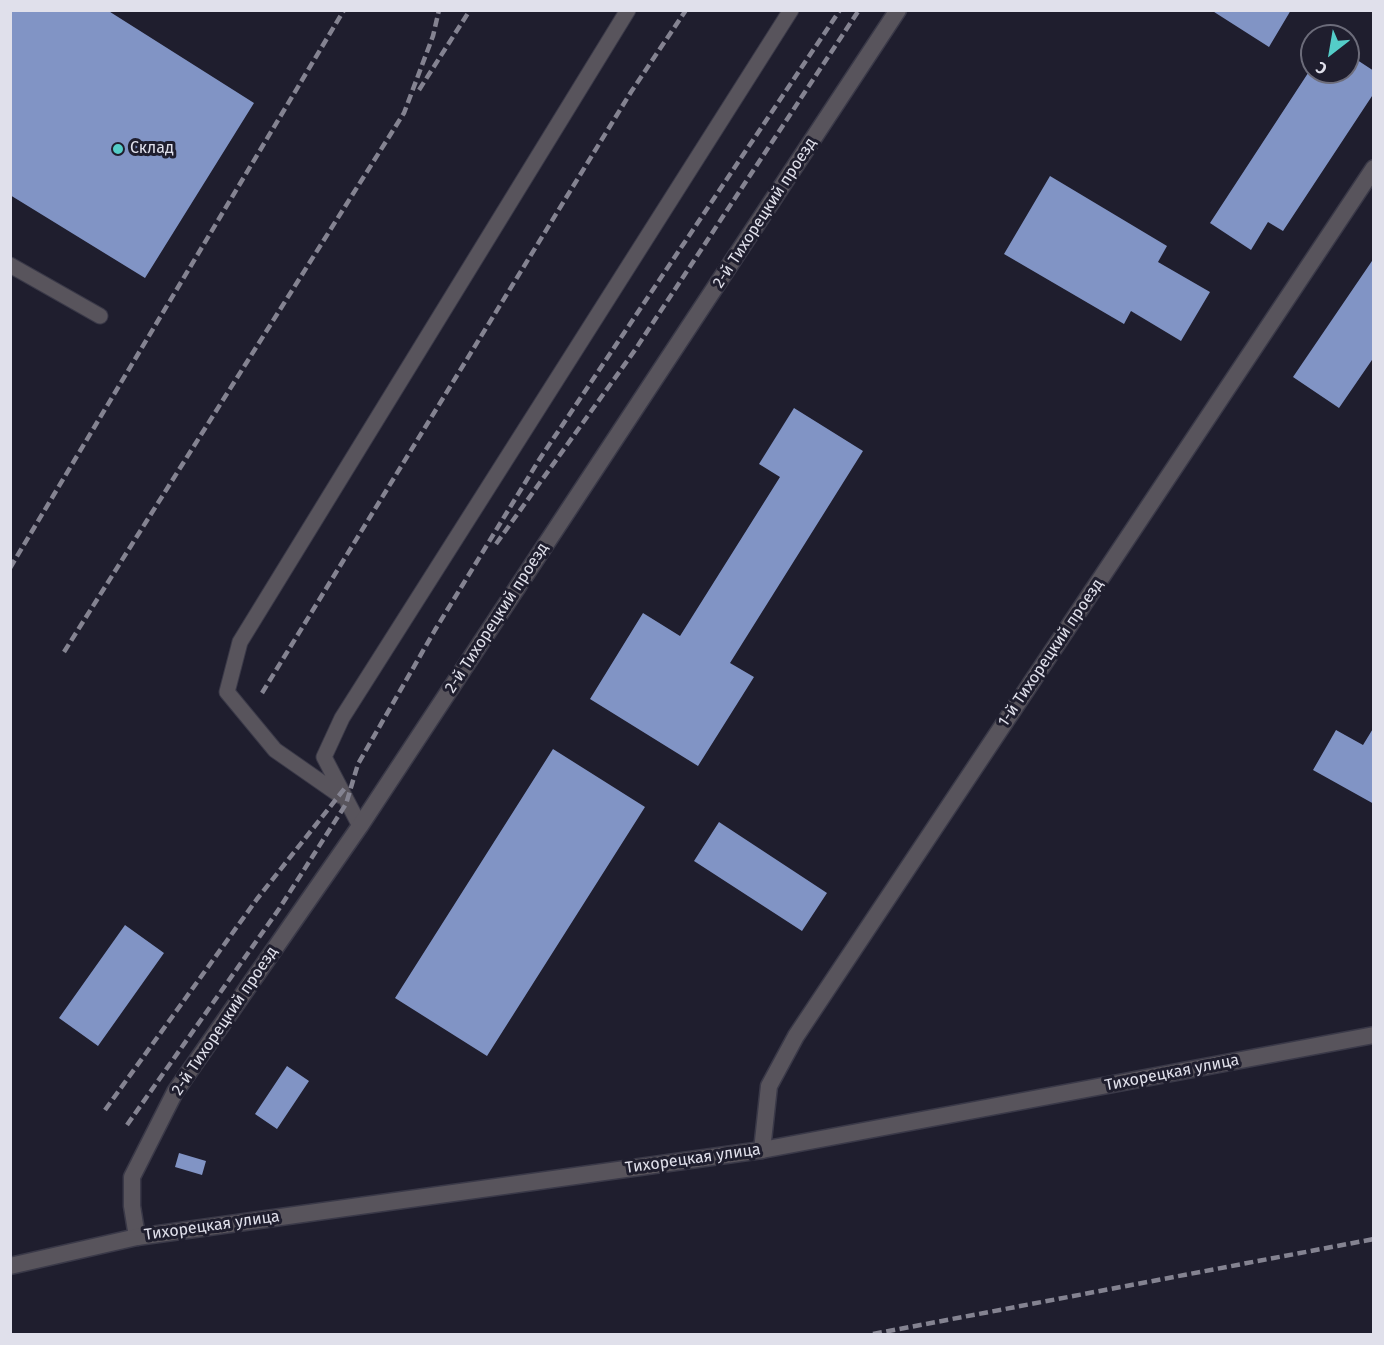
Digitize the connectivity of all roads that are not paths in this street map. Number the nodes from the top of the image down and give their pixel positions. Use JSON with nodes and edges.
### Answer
{"nodes":[{"id":1,"x":628,"y":10,"type":"edge"},
{"id":2,"x":790,"y":10,"type":"edge"},
{"id":3,"x":898,"y":10,"type":"edge"},
{"id":4,"x":1374,"y":168,"type":"edge"},
{"id":5,"x":10,"y":265,"type":"edge"},
{"id":6,"x":100,"y":316,"type":"dead end"},
{"id":7,"x":342,"y":796,"type":"junction"},
{"id":8,"x":360,"y":826,"type":"junction"},
{"id":9,"x":1374,"y":1035,"type":"edge"},
{"id":10,"x":762,"y":1150,"type":"junction"},
{"id":11,"x":137,"y":1237,"type":"junction"},
{"id":12,"x":10,"y":1266,"type":"edge"}],
"edges":[{"from":1,"to":7,"type":"lane"},
{"from":2,"to":7,"type":"lane"},
{"from":3,"to":8,"type":"street","name":"2-й Тихорецкий проезд"},
{"from":4,"to":10,"type":"street","name":"1-й Тихорецкий проезд"},
{"from":5,"to":6,"type":"lane"},
{"from":7,"to":8,"type":"lane"},
{"from":8,"to":11,"type":"street","name":"2-й Тихорецкий проезд"},
{"from":9,"to":10,"type":"street","name":"Тихорецкая улица"},
{"from":10,"to":11,"type":"street","name":"Тихорецкая улица"},
{"from":11,"to":12,"type":"street","name":"Тихорецкая улица"}]}
